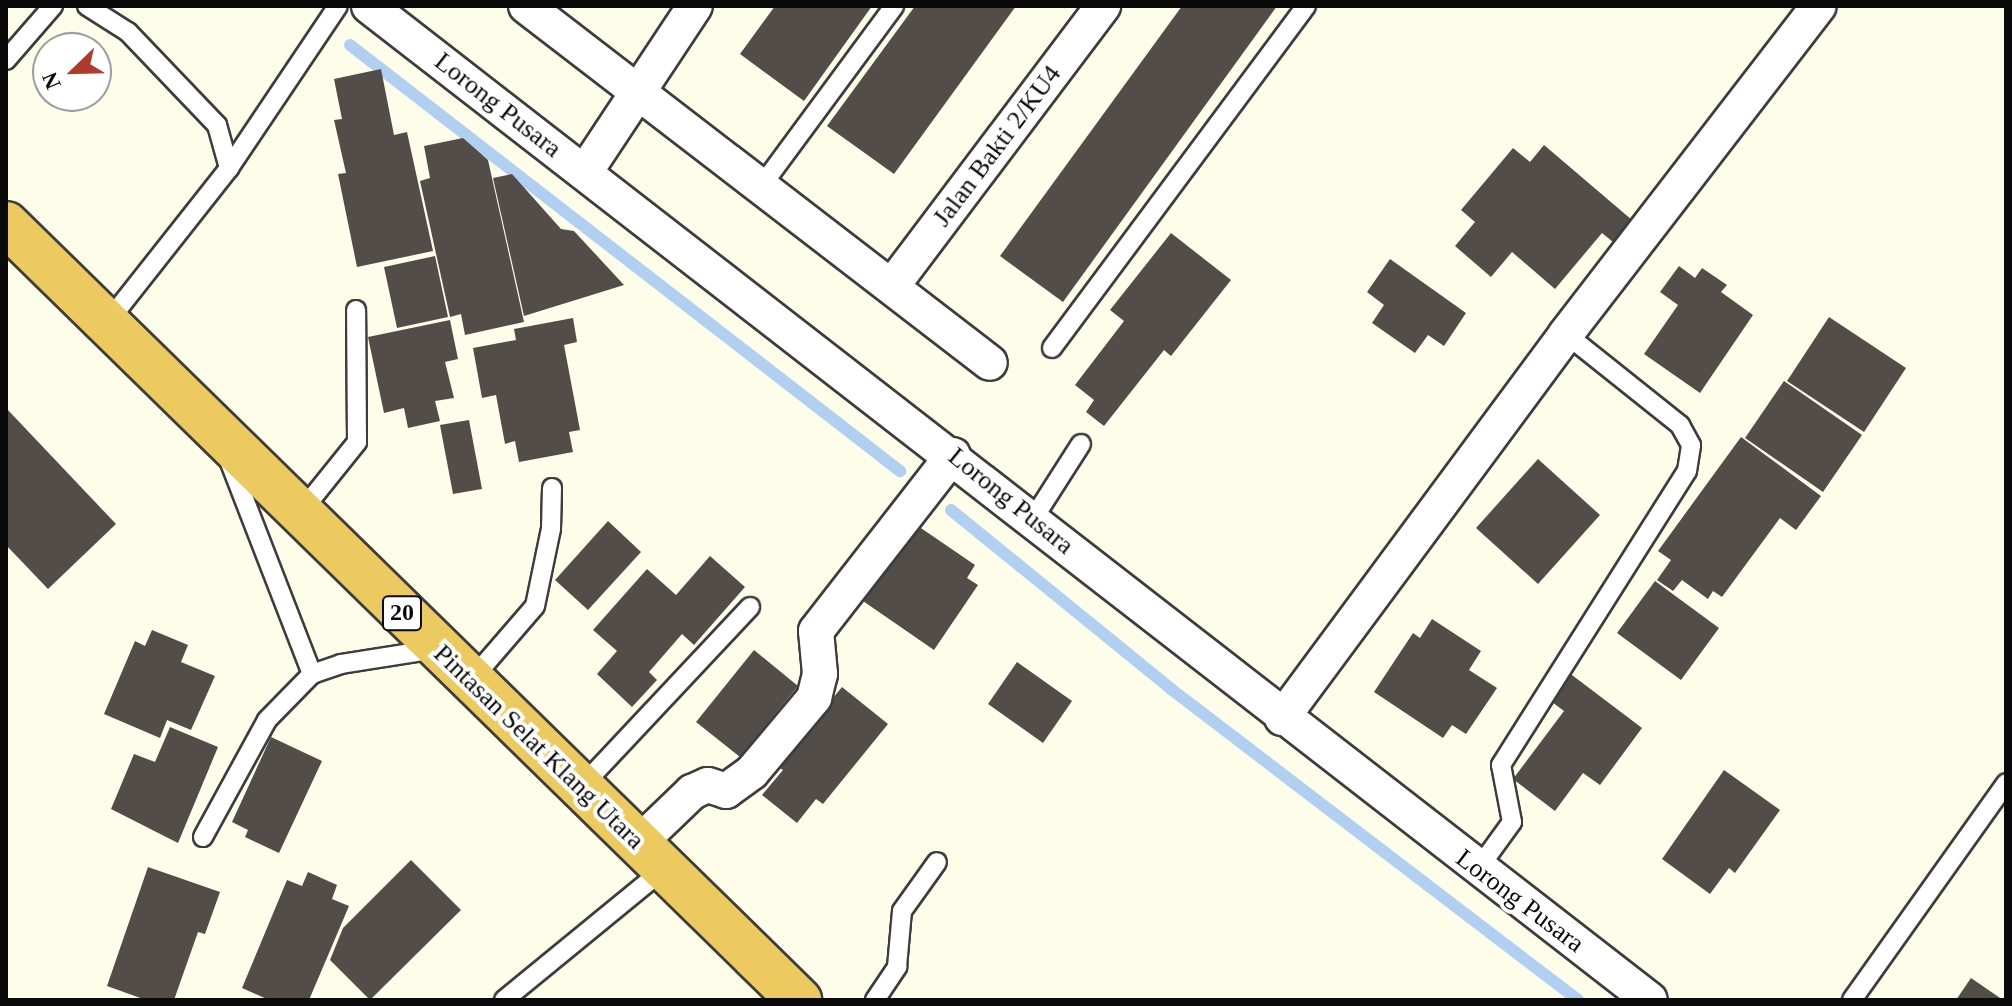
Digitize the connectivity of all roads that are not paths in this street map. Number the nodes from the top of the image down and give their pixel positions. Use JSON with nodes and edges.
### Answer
{"nodes":[{"id":1,"x":53,"y":6,"type":"edge"},
{"id":2,"x":87,"y":6,"type":"edge"},
{"id":3,"x":338,"y":6,"type":"edge"},
{"id":4,"x":369,"y":6,"type":"edge"},
{"id":5,"x":526,"y":6,"type":"edge"},
{"id":6,"x":695,"y":6,"type":"edge"},
{"id":7,"x":894,"y":6,"type":"edge"},
{"id":8,"x":1103,"y":6,"type":"edge"},
{"id":9,"x":1306,"y":6,"type":"edge"},
{"id":10,"x":1819,"y":6,"type":"edge"},
{"id":11,"x":6,"y":60,"type":"edge"},
{"id":12,"x":636,"y":89,"type":"junction"},
{"id":13,"x":229,"y":168,"type":"junction"},
{"id":14,"x":585,"y":172,"type":"junction"},
{"id":15,"x":760,"y":188,"type":"junction"},
{"id":16,"x":7,"y":229,"type":"edge"},
{"id":17,"x":892,"y":286,"type":"junction"},
{"id":18,"x":356,"y":310,"type":"dead end"},
{"id":19,"x":106,"y":324,"type":"junction"},
{"id":20,"x":1566,"y":334,"type":"junction"},
{"id":21,"x":1052,"y":348,"type":"dead end"},
{"id":22,"x":990,"y":363,"type":"dead end"},
{"id":23,"x":219,"y":435,"type":"junction"},
{"id":24,"x":1081,"y":444,"type":"dead end"},
{"id":25,"x":953,"y":455,"type":"junction"},
{"id":26,"x":552,"y":488,"type":"dead end"},
{"id":27,"x":300,"y":513,"type":"junction"},
{"id":28,"x":1033,"y":519,"type":"junction"},
{"id":29,"x":750,"y":607,"type":"dead end"},
{"id":30,"x":438,"y":649,"type":"junction"},
{"id":31,"x":312,"y":674,"type":"junction"},
{"id":32,"x":472,"y":679,"type":"junction"},
{"id":33,"x":1282,"y":718,"type":"junction"},
{"id":34,"x":2006,"y":783,"type":"edge"},
{"id":35,"x":581,"y":787,"type":"junction"},
{"id":36,"x":203,"y":837,"type":"dead end"},
{"id":37,"x":652,"y":856,"type":"junction"},
{"id":38,"x":937,"y":862,"type":"dead end"},
{"id":39,"x":1478,"y":869,"type":"junction"},
{"id":40,"x":504,"y":1000,"type":"edge"},
{"id":41,"x":799,"y":1000,"type":"edge"},
{"id":42,"x":875,"y":1000,"type":"edge"},
{"id":43,"x":1650,"y":1000,"type":"edge"},
{"id":44,"x":1852,"y":1000,"type":"edge"}],
"edges":[{"from":1,"to":11,"type":"lane"},
{"from":2,"to":13,"type":"lane"},
{"from":3,"to":13,"type":"lane"},
{"from":4,"to":14,"type":"street","name":"Lorong Pusara"},
{"from":5,"to":12,"type":"street"},
{"from":6,"to":12,"type":"street"},
{"from":7,"to":15,"type":"lane"},
{"from":8,"to":17,"type":"street","name":"Jalan Bakti 2/KU4"},
{"from":9,"to":21,"type":"lane"},
{"from":10,"to":20,"type":"street"},
{"from":12,"to":14,"type":"street"},
{"from":12,"to":15,"type":"street"},
{"from":13,"to":19,"type":"lane"},
{"from":14,"to":25,"type":"street","name":"Lorong Pusara"},
{"from":15,"to":17,"type":"street"},
{"from":16,"to":19,"type":"highway","name":"Pintasan Selat Klang Utara","number":"20"},
{"from":17,"to":22,"type":"street"},
{"from":18,"to":27,"type":"lane"},
{"from":19,"to":23,"type":"highway","name":"Pintasan Selat Klang Utara","number":"20"},
{"from":20,"to":33,"type":"street"},
{"from":20,"to":39,"type":"lane"},
{"from":23,"to":27,"type":"highway","name":"Pintasan Selat Klang Utara","number":"20"},
{"from":23,"to":31,"type":"lane"},
{"from":24,"to":28,"type":"lane"},
{"from":25,"to":28,"type":"street","name":"Lorong Pusara"},
{"from":25,"to":37,"type":"street"},
{"from":26,"to":32,"type":"lane"},
{"from":27,"to":30,"type":"highway","name":"Pintasan Selat Klang Utara","number":"20"},
{"from":28,"to":33,"type":"street","name":"Lorong Pusara"},
{"from":29,"to":35,"type":"lane"},
{"from":30,"to":31,"type":"lane"},
{"from":30,"to":32,"type":"highway","name":"Pintasan Selat Klang Utara","number":"20"},
{"from":31,"to":36,"type":"lane"},
{"from":32,"to":35,"type":"highway","name":"Pintasan Selat Klang Utara","number":"20"},
{"from":33,"to":39,"type":"street","name":"Lorong Pusara"},
{"from":34,"to":44,"type":"lane"},
{"from":35,"to":37,"type":"highway","name":"Pintasan Selat Klang Utara","number":"20"},
{"from":37,"to":40,"type":"lane"},
{"from":37,"to":41,"type":"highway","name":"Pintasan Selat Klang Utara","number":"20"},
{"from":38,"to":42,"type":"lane"},
{"from":39,"to":43,"type":"street","name":"Lorong Pusara"}]}
